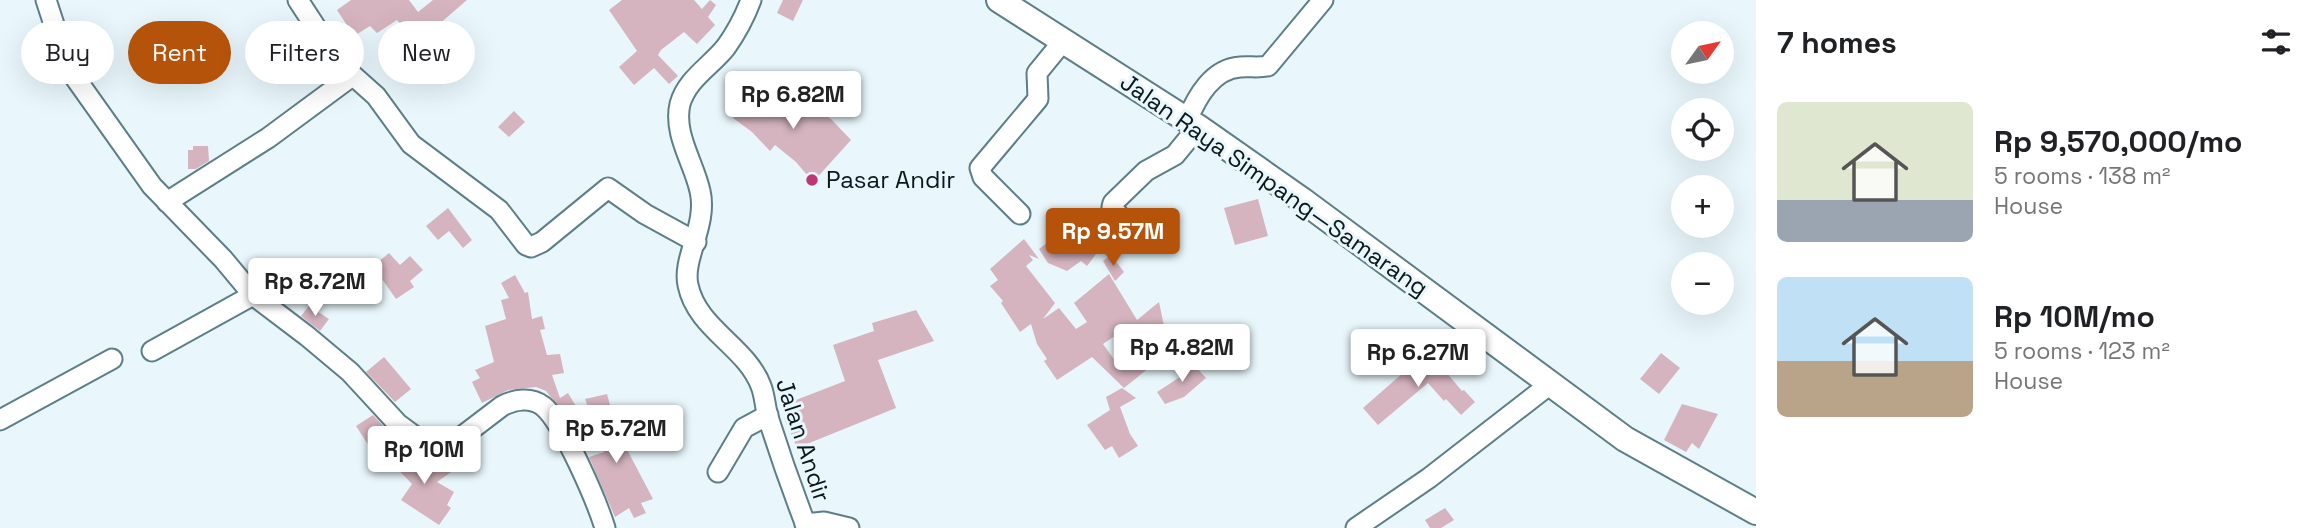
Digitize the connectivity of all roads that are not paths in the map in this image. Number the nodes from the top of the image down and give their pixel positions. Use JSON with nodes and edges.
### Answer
{"nodes":[{"id":1,"x":46,"y":0,"type":"edge"},
{"id":2,"x":298,"y":0,"type":"edge"},
{"id":3,"x":751,"y":0,"type":"edge"},
{"id":4,"x":999,"y":0,"type":"edge"},
{"id":5,"x":1323,"y":0,"type":"edge"},
{"id":6,"x":312,"y":21,"type":"edge"},
{"id":7,"x":1064,"y":40,"type":"junction"},
{"id":8,"x":341,"y":84,"type":"edge"},
{"id":9,"x":362,"y":84,"type":"edge"},
{"id":10,"x":1193,"y":124,"type":"junction"},
{"id":11,"x":167,"y":202,"type":"junction"},
{"id":12,"x":1020,"y":214,"type":"dead end"},
{"id":13,"x":1127,"y":226,"type":"dead end"},
{"id":14,"x":696,"y":242,"type":"junction"},
{"id":15,"x":253,"y":295,"type":"junction"},
{"id":16,"x":152,"y":351,"type":"dead end"},
{"id":17,"x":112,"y":359,"type":"dead end"},
{"id":18,"x":1549,"y":385,"type":"junction"},
{"id":19,"x":768,"y":415,"type":"junction"},
{"id":20,"x":0,"y":420,"type":"edge"},
{"id":21,"x":718,"y":472,"type":"dead end"},
{"id":22,"x":1756,"y":513,"type":"edge"},
{"id":23,"x":1368,"y":525,"type":"edge"},
{"id":24,"x":806,"y":526,"type":"edge"},
{"id":25,"x":605,"y":528,"type":"edge"},
{"id":26,"x":849,"y":528,"type":"edge"}],
"edges":[{"from":1,"to":11,"type":"street"},
{"from":2,"to":6,"type":"street"},
{"from":3,"to":14,"type":"street","name":"Jalan Andir"},
{"from":4,"to":7,"type":"main road","name":"Jalan Raya Simpang—Samarang"},
{"from":5,"to":10,"type":"street"},
{"from":7,"to":10,"type":"main road","name":"Jalan Raya Simpang—Samarang"},
{"from":7,"to":12,"type":"street"},
{"from":8,"to":11,"type":"street"},
{"from":9,"to":14,"type":"street"},
{"from":10,"to":13,"type":"street"},
{"from":10,"to":18,"type":"main road","name":"Jalan Raya Simpang—Samarang"},
{"from":11,"to":15,"type":"street"},
{"from":14,"to":19,"type":"street","name":"Jalan Andir"},
{"from":15,"to":16,"type":"street"},
{"from":15,"to":25,"type":"street"},
{"from":17,"to":20,"type":"street"},
{"from":18,"to":22,"type":"main road","name":"Jalan Raya Simpang—Samarang"},
{"from":18,"to":23,"type":"street"},
{"from":19,"to":21,"type":"street"},
{"from":19,"to":24,"type":"street","name":"Jalan Andir"},
{"from":24,"to":26,"type":"street"}]}
